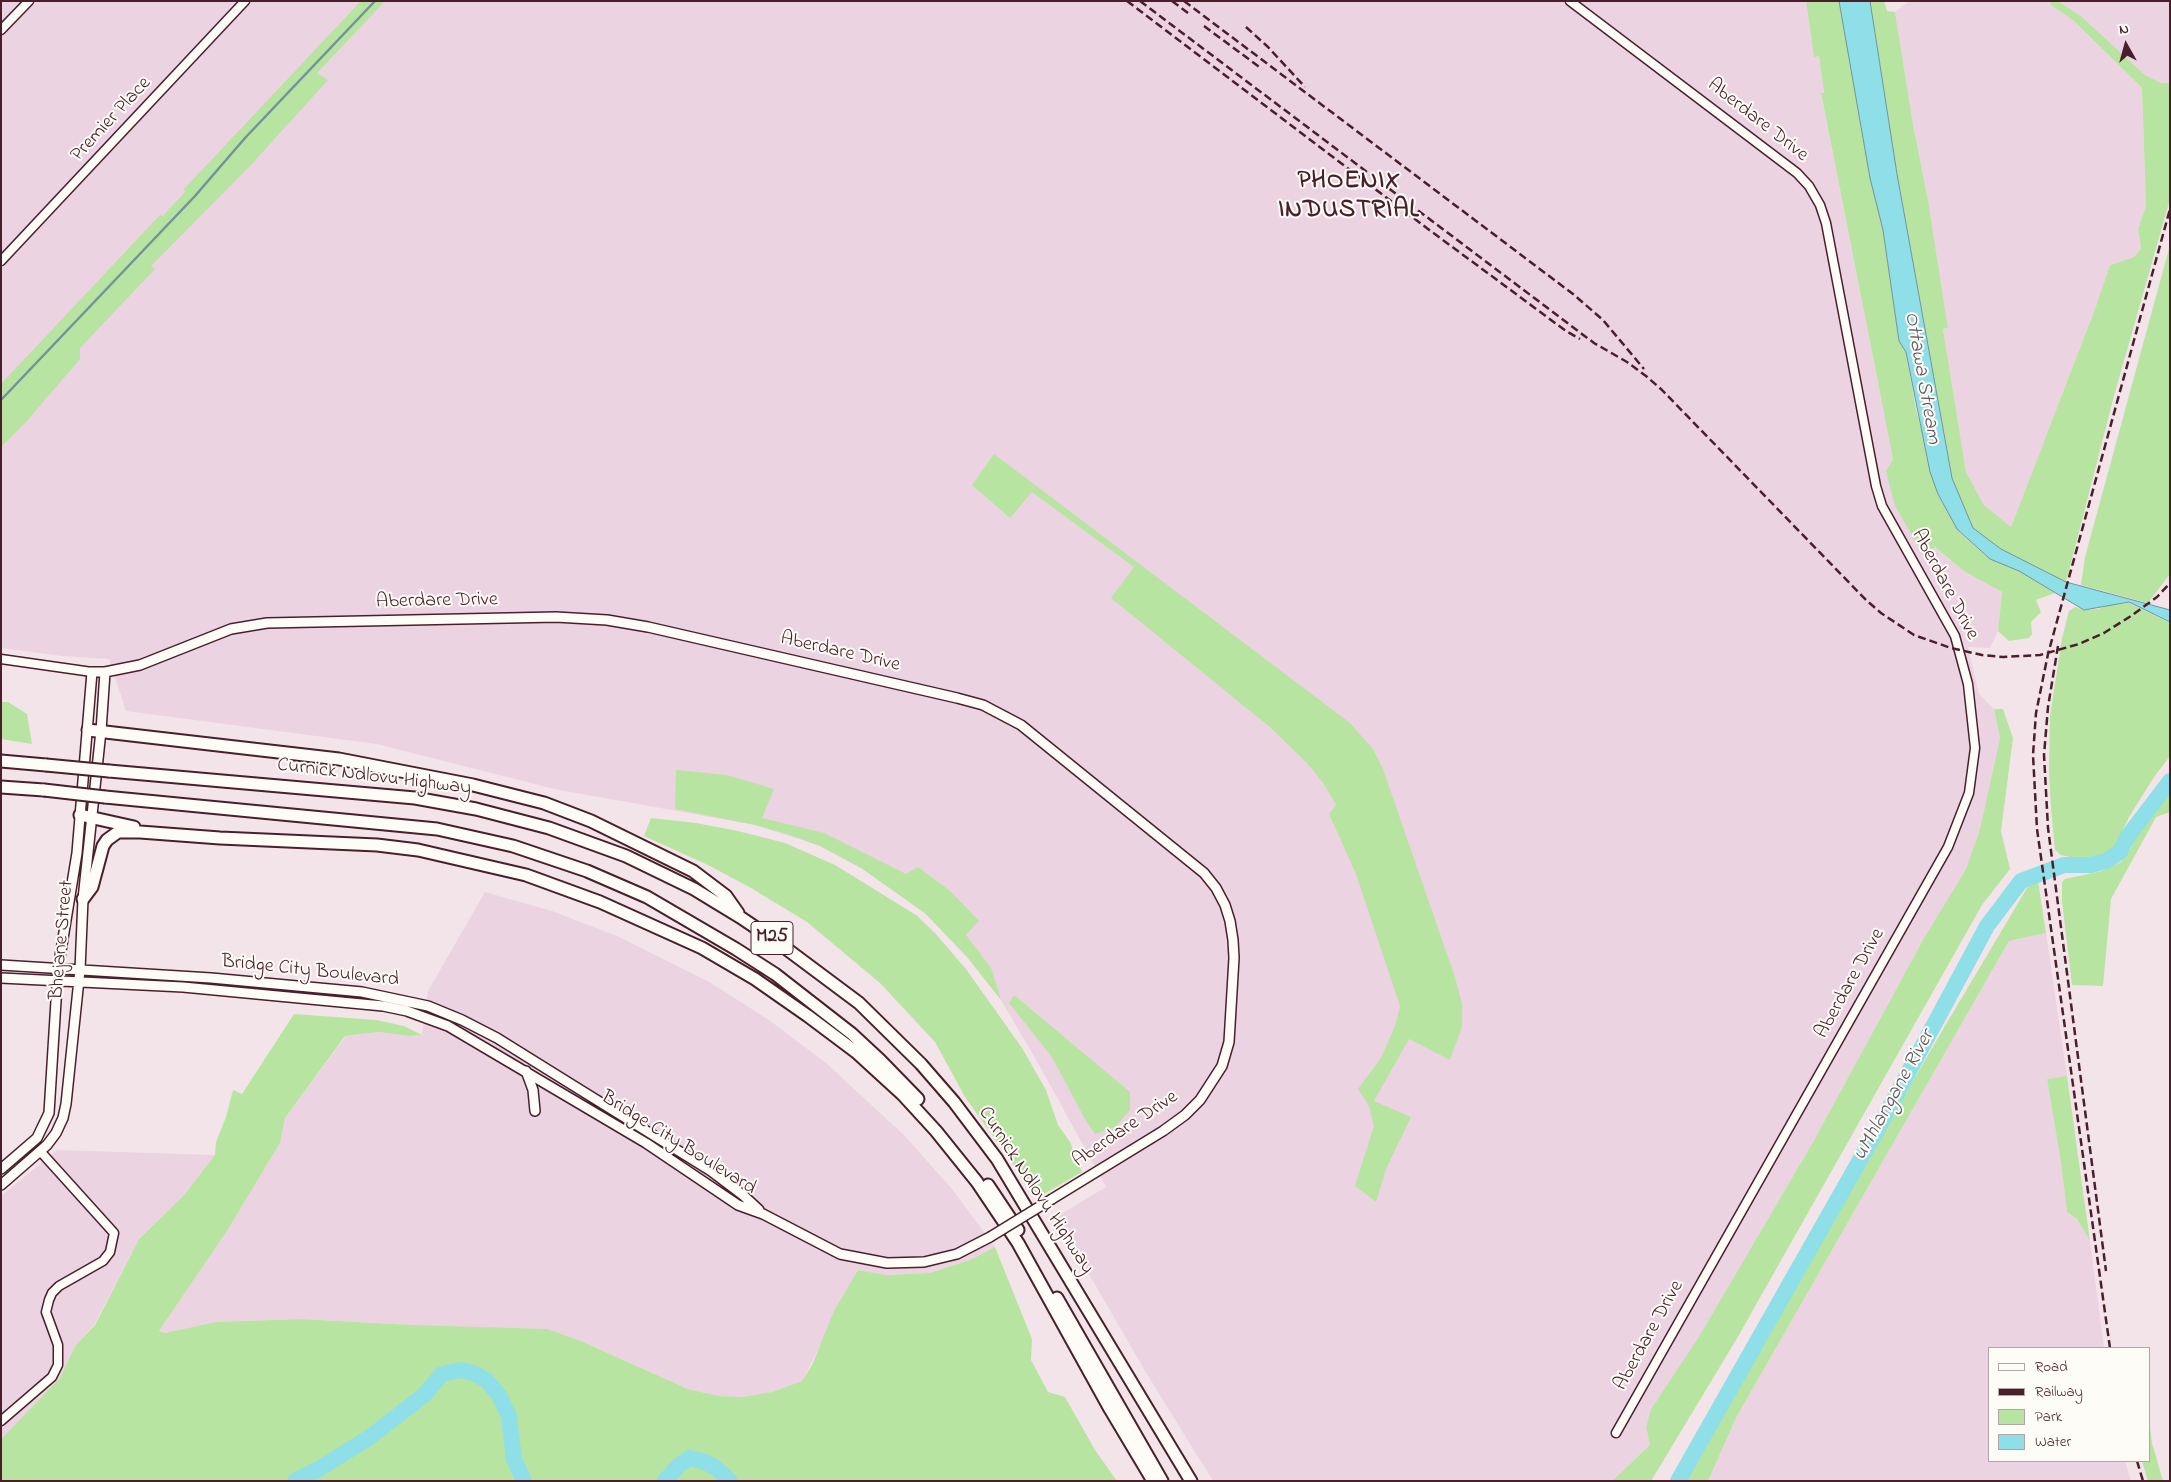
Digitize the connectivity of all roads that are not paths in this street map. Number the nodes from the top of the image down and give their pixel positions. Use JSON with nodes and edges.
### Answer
{"nodes":[{"id":1,"x":28,"y":1,"type":"edge"},
{"id":2,"x":246,"y":1,"type":"edge"},
{"id":3,"x":1570,"y":1,"type":"edge"},
{"id":4,"x":1,"y":30,"type":"edge"},
{"id":5,"x":1,"y":261,"type":"edge"},
{"id":6,"x":1,"y":658,"type":"edge"},
{"id":7,"x":92,"y":672,"type":"junction"},
{"id":8,"x":105,"y":672,"type":"junction"},
{"id":9,"x":88,"y":730,"type":"junction"},
{"id":10,"x":101,"y":731,"type":"junction"},
{"id":11,"x":1,"y":761,"type":"edge"},
{"id":12,"x":1,"y":787,"type":"edge"},
{"id":13,"x":80,"y":815,"type":"junction"},
{"id":14,"x":93,"y":817,"type":"junction"},
{"id":15,"x":162,"y":833,"type":"junction"},
{"id":16,"x":83,"y":899,"type":"junction"},
{"id":17,"x":740,"y":917,"type":"junction"},
{"id":18,"x":1,"y":965,"type":"edge"},
{"id":19,"x":58,"y":969,"type":"junction"},
{"id":20,"x":80,"y":970,"type":"junction"},
{"id":21,"x":1,"y":978,"type":"edge"},
{"id":22,"x":57,"y":982,"type":"junction"},
{"id":23,"x":78,"y":982,"type":"junction"},
{"id":24,"x":283,"y":985,"type":"junction"},
{"id":25,"x":282,"y":996,"type":"junction"},
{"id":26,"x":526,"y":1071,"type":"junction"},
{"id":27,"x":536,"y":1111,"type":"dead end"},
{"id":28,"x":40,"y":1151,"type":"junction"},
{"id":29,"x":1,"y":1169,"type":"edge"},
{"id":30,"x":1,"y":1185,"type":"edge"},
{"id":31,"x":744,"y":1196,"type":"junction"},
{"id":32,"x":1052,"y":1199,"type":"joint"},
{"id":33,"x":738,"y":1205,"type":"junction"},
{"id":34,"x":763,"y":1214,"type":"junction"},
{"id":35,"x":1,"y":1421,"type":"edge"},
{"id":36,"x":1616,"y":1433,"type":"dead end"},
{"id":37,"x":1153,"y":1481,"type":"edge"},
{"id":38,"x":1162,"y":1481,"type":"edge"},
{"id":39,"x":1191,"y":1481,"type":"edge"}],
"edges":[{"from":1,"to":4,"type":"street"},
{"from":2,"to":5,"type":"street","name":"Premier Place"},
{"from":3,"to":36,"type":"street","name":"Aberdare Drive"},
{"from":6,"to":7,"type":"street","name":"Aberdare Drive"},
{"from":7,"to":8,"type":"street","name":"Aberdare Drive"},
{"from":7,"to":9,"type":"street","name":"Bhejane Street"},
{"from":8,"to":10,"type":"street","name":"Bhejane Street"},
{"from":8,"to":32,"type":"street","name":"Aberdare Drive"},
{"from":9,"to":10,"type":"main road"},
{"from":9,"to":13,"type":"street","name":"Bhejane Street"},
{"from":10,"to":14,"type":"street","name":"Bhejane Street"},
{"from":10,"to":17,"type":"main road"},
{"from":11,"to":17,"type":"main road","name":"Curnick Ndlovu Highway","number":"M25","bridge":true},
{"from":12,"to":38,"type":"main road","name":"Curnick Ndlovu Highway","number":"M25","bridge":true},
{"from":13,"to":14,"type":"main road"},
{"from":13,"to":19,"type":"street","name":"Bhejane Street"},
{"from":14,"to":15,"type":"main road"},
{"from":14,"to":16,"type":"street","name":"Bhejane Street"},
{"from":15,"to":16,"type":"main road"},
{"from":15,"to":37,"type":"main road"},
{"from":16,"to":20,"type":"street","name":"Bhejane Street"},
{"from":17,"to":39,"type":"main road","name":"Curnick Ndlovu Highway","number":"M25"},
{"from":18,"to":19,"type":"street","name":"Bridge City Boulevard"},
{"from":19,"to":20,"type":"street","name":"Bridge City Boulevard"},
{"from":19,"to":22,"type":"street","name":"Bhejane Street"},
{"from":20,"to":23,"type":"street","name":"Bhejane Street"},
{"from":20,"to":24,"type":"street","name":"Bridge City Boulevard"},
{"from":21,"to":22,"type":"street","name":"Bridge City Boulevard"},
{"from":22,"to":23,"type":"street","name":"Bridge City Boulevard"},
{"from":22,"to":29,"type":"street","name":"Bhejane Street"},
{"from":23,"to":25,"type":"street","name":"Bridge City Boulevard"},
{"from":23,"to":28,"type":"street","name":"Bhejane Street"},
{"from":24,"to":25,"type":"street"},
{"from":24,"to":31,"type":"street","name":"Bridge City Boulevard"},
{"from":25,"to":26,"type":"street","name":"Bridge City Boulevard"},
{"from":26,"to":27,"type":"street"},
{"from":26,"to":33,"type":"street","name":"Bridge City Boulevard"},
{"from":28,"to":30,"type":"street","name":"Bhejane Street"},
{"from":28,"to":35,"type":"street"},
{"from":31,"to":33,"type":"street"},
{"from":31,"to":34,"type":"street","name":"Bridge City Boulevard"},
{"from":32,"to":34,"type":"street","name":"Bridge City Boulevard","bridge":true},
{"from":33,"to":34,"type":"street","name":"Bridge City Boulevard"}]}
